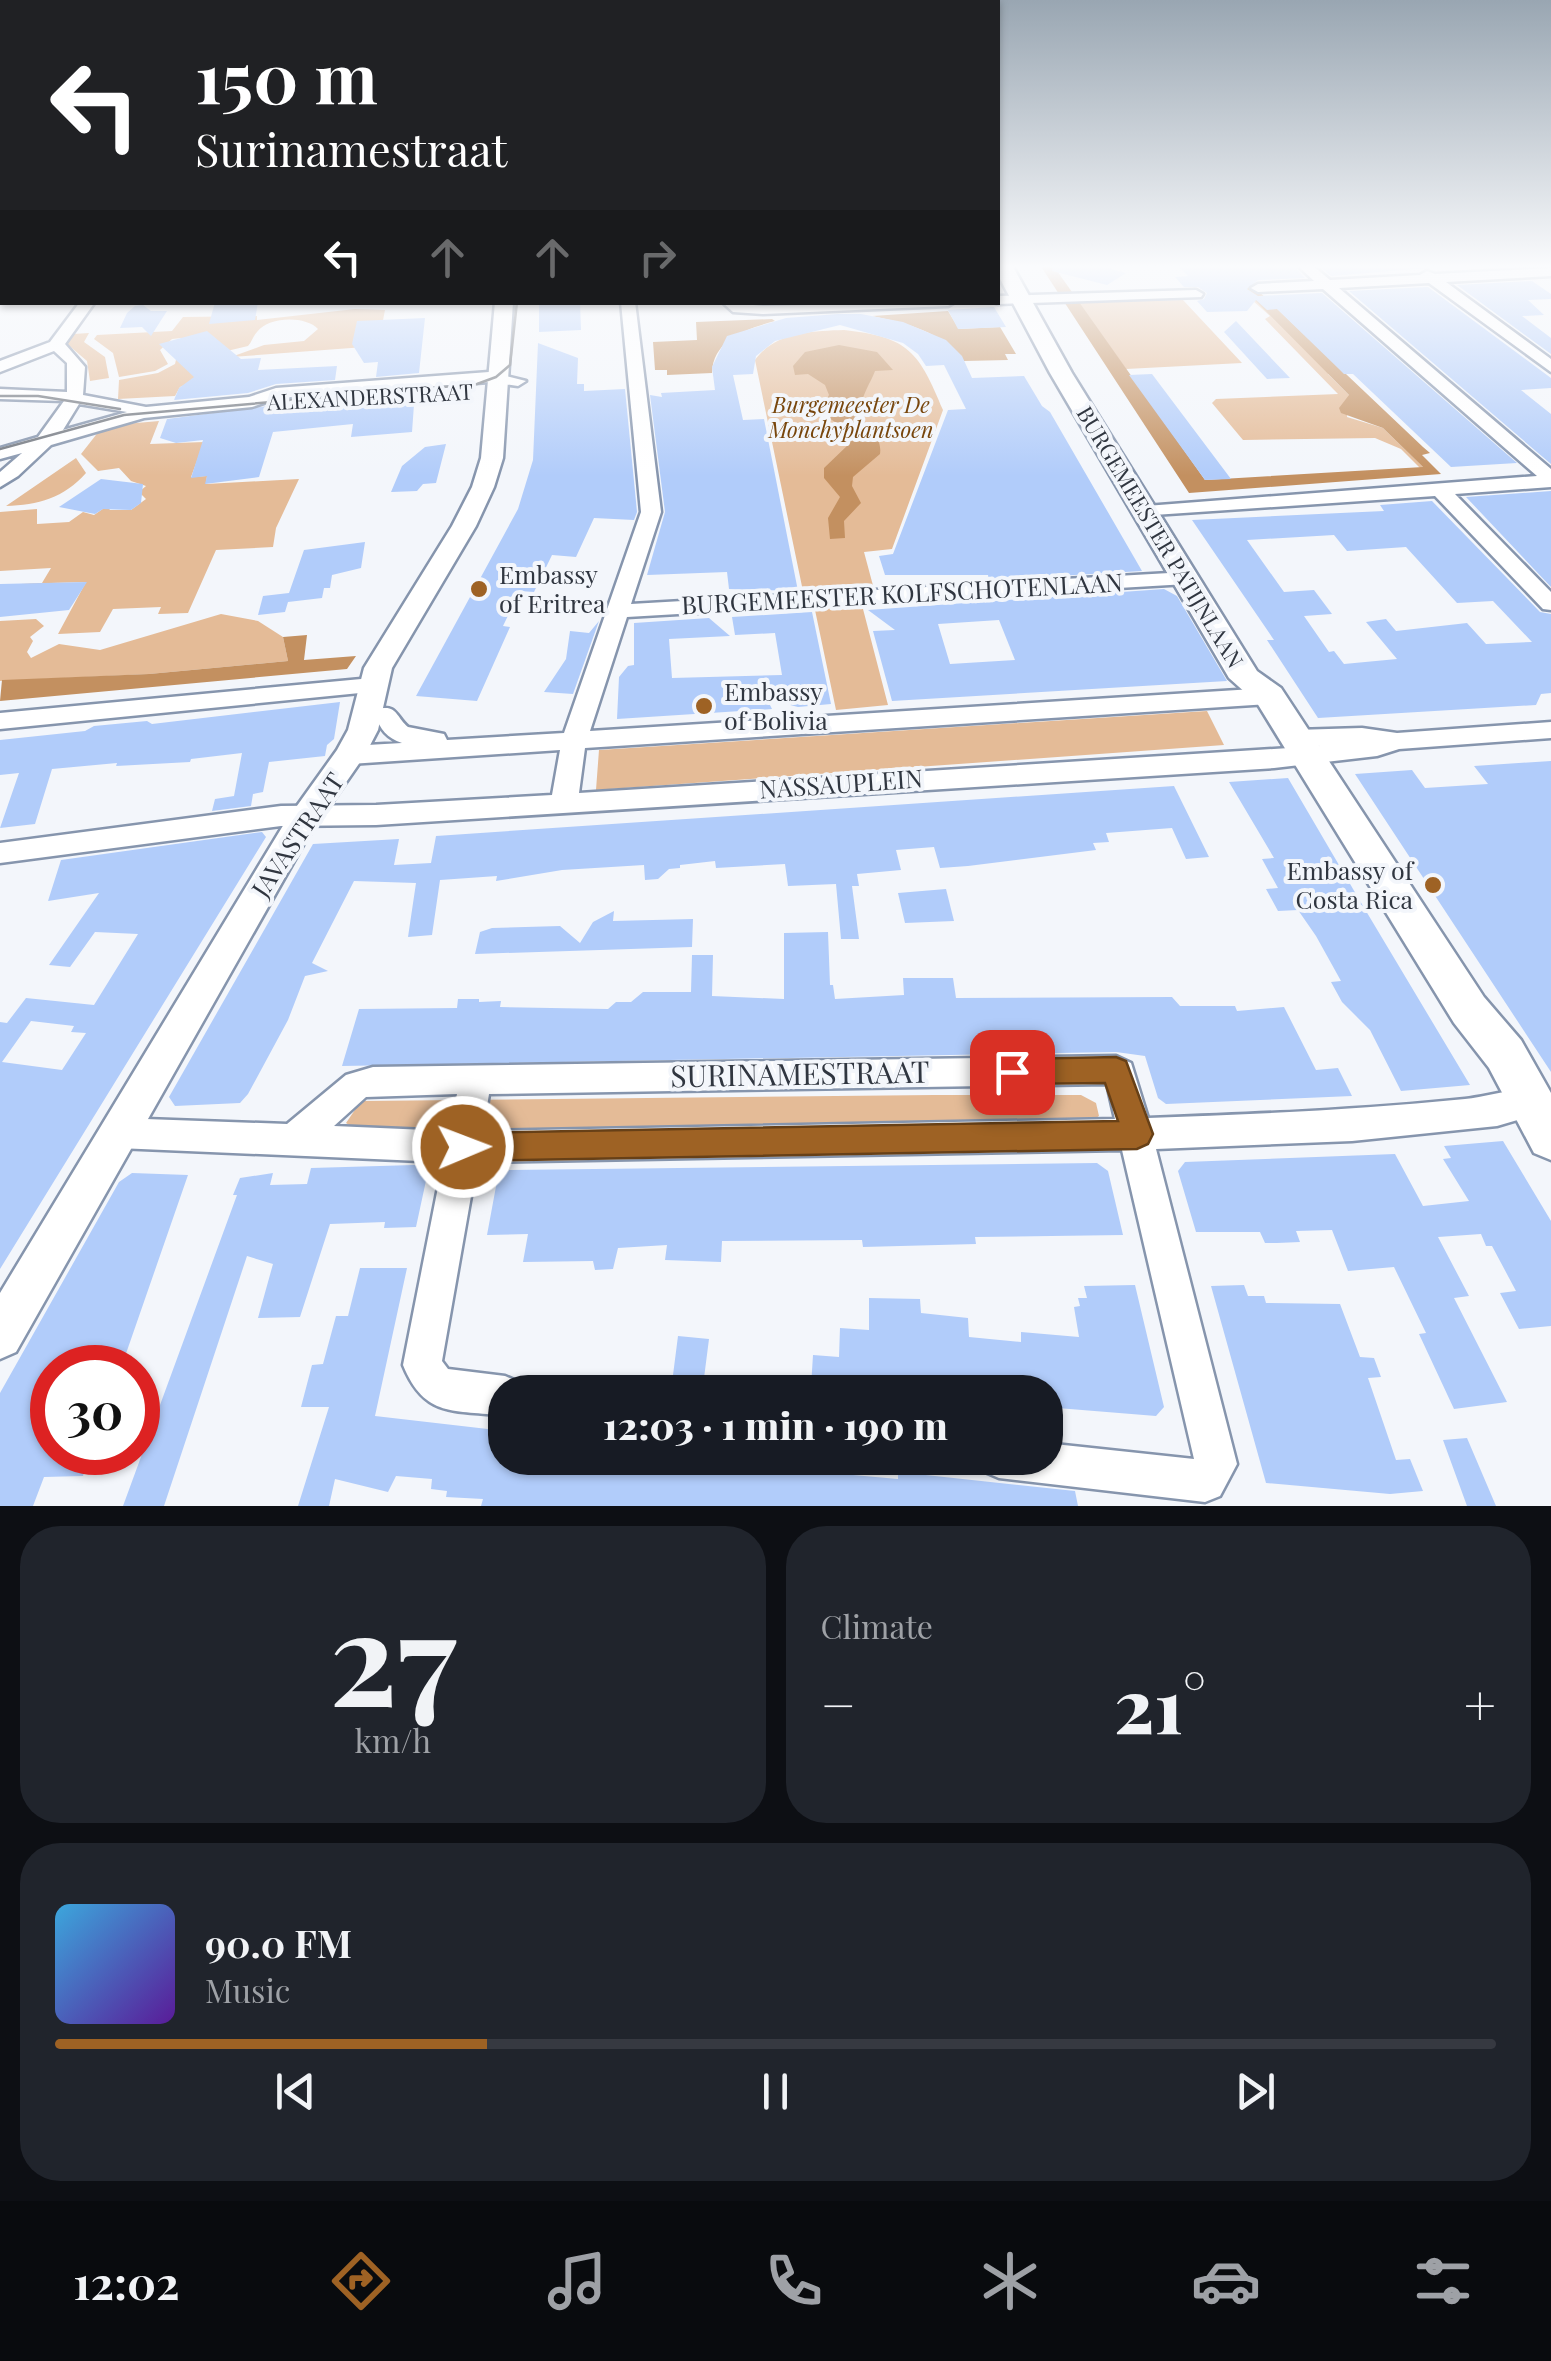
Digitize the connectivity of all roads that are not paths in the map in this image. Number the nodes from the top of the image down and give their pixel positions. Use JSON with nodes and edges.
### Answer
{"nodes":[{"id":1,"x":63,"y":335,"type":"edge"},
{"id":2,"x":504,"y":335,"type":"edge"},
{"id":3,"x":516,"y":335,"type":"edge"},
{"id":4,"x":631,"y":335,"type":"edge"},
{"id":5,"x":1049,"y":335,"type":"edge"},
{"id":6,"x":1384,"y":335,"type":"edge"},
{"id":7,"x":1508,"y":335,"type":"edge"},
{"id":8,"x":56,"y":345,"type":"junction"},
{"id":9,"x":0,"y":366,"type":"edge"},
{"id":10,"x":1551,"y":367,"type":"edge"},
{"id":11,"x":504,"y":383,"type":"junction"},
{"id":12,"x":0,"y":394,"type":"edge"},
{"id":13,"x":73,"y":398,"type":"junction"},
{"id":14,"x":157,"y":410,"type":"junction"},
{"id":15,"x":40,"y":443,"type":"junction"},
{"id":16,"x":0,"y":454,"type":"edge"},
{"id":17,"x":1551,"y":480,"type":"edge"},
{"id":18,"x":0,"y":481,"type":"edge"},
{"id":19,"x":1439,"y":489,"type":"junction"},
{"id":20,"x":1156,"y":511,"type":"junction"},
{"id":21,"x":1187,"y":578,"type":"junction"},
{"id":22,"x":1551,"y":604,"type":"edge"},
{"id":23,"x":618,"y":611,"type":"junction"},
{"id":24,"x":372,"y":686,"type":"junction"},
{"id":25,"x":1268,"y":696,"type":"junction"},
{"id":26,"x":387,"y":715,"type":"joint"},
{"id":27,"x":0,"y":720,"type":"edge"},
{"id":28,"x":1551,"y":730,"type":"edge"},
{"id":29,"x":574,"y":741,"type":"junction"},
{"id":30,"x":1301,"y":747,"type":"junction"},
{"id":31,"x":345,"y":764,"type":"junction"},
{"id":32,"x":564,"y":803,"type":"junction"},
{"id":33,"x":307,"y":814,"type":"junction"},
{"id":34,"x":376,"y":815,"type":"junction"},
{"id":35,"x":0,"y":852,"type":"edge"},
{"id":36,"x":476,"y":1078,"type":"junction"},
{"id":37,"x":1540,"y":1121,"type":"edge"},
{"id":38,"x":118,"y":1133,"type":"junction"},
{"id":39,"x":1137,"y":1134,"type":"junction"},
{"id":40,"x":296,"y":1138,"type":"junction"},
{"id":41,"x":463,"y":1147,"type":"junction"},
{"id":42,"x":0,"y":1336,"type":"edge"},
{"id":43,"x":488,"y":1394,"type":"edge"},
{"id":44,"x":1063,"y":1465,"type":"edge"}],
"edges":[{"from":1,"to":8,"type":"street"},
{"from":2,"to":11,"type":"street","name":"JAVASTRAAT"},
{"from":3,"to":11,"type":"street","name":"JAVASTRAAT"},
{"from":4,"to":23,"type":"street"},
{"from":5,"to":20,"type":"main road","name":"BURGEMEESTER PATIJNLAAN"},
{"from":6,"to":17,"type":"street"},
{"from":7,"to":10,"type":"street"},
{"from":8,"to":9,"type":"street"},
{"from":8,"to":13,"type":"street"},
{"from":11,"to":14,"type":"street","name":"ALEXANDERSTRAAT"},
{"from":11,"to":24,"type":"street","name":"JAVASTRAAT"},
{"from":11,"to":26,"type":"street","name":"JAVASTRAAT"},
{"from":12,"to":13,"type":"street","name":"ALEXANDERSTRAAT"},
{"from":13,"to":14,"type":"street","name":"ALEXANDERSTRAAT"},
{"from":13,"to":15,"type":"street"},
{"from":14,"to":15,"type":"street","name":"ALEXANDERSTRAAT"},
{"from":15,"to":16,"type":"street","name":"ALEXANDERSTRAAT"},
{"from":15,"to":18,"type":"street"},
{"from":17,"to":19,"type":"street"},
{"from":19,"to":20,"type":"street"},
{"from":19,"to":22,"type":"street"},
{"from":20,"to":21,"type":"main road","name":"BURGEMEESTER PATIJNLAAN"},
{"from":20,"to":25,"type":"main road","name":"BURGEMEESTER PATIJNLAAN"},
{"from":21,"to":23,"type":"street","name":"BURGEMEESTER KOLFSCHOTENLAAN"},
{"from":21,"to":25,"type":"main road","name":"BURGEMEESTER PATIJNLAAN"},
{"from":23,"to":29,"type":"street"},
{"from":24,"to":27,"type":"street"},
{"from":24,"to":31,"type":"street","name":"JAVASTRAAT"},
{"from":25,"to":29,"type":"street"},
{"from":25,"to":30,"type":"main road","name":"BURGEMEESTER PATIJNLAAN"},
{"from":26,"to":29,"type":"street"},
{"from":28,"to":30,"type":"street","name":"NASSAUPLEIN"},
{"from":29,"to":31,"type":"street"},
{"from":29,"to":32,"type":"street"},
{"from":30,"to":32,"type":"street","name":"NASSAUPLEIN"},
{"from":30,"to":37,"type":"main road","name":"BURGEMEESTER PATIJNLAAN"},
{"from":31,"to":33,"type":"street","name":"JAVASTRAAT"},
{"from":31,"to":34,"type":"street"},
{"from":32,"to":34,"type":"street","name":"NASSAUPLEIN"},
{"from":33,"to":34,"type":"street","name":"NASSAUPLEIN"},
{"from":33,"to":35,"type":"street","name":"NASSAUPLEIN"},
{"from":33,"to":38,"type":"street","name":"JAVASTRAAT"},
{"from":36,"to":39,"type":"street","name":"SURINAMESTRAAT"},
{"from":36,"to":40,"type":"street","name":"SURINAMESTRAAT"},
{"from":36,"to":41,"type":"street"},
{"from":37,"to":39,"type":"street"},
{"from":38,"to":40,"type":"street"},
{"from":38,"to":42,"type":"street","name":"JAVASTRAAT"},
{"from":39,"to":41,"type":"street"},
{"from":39,"to":44,"type":"street"},
{"from":40,"to":41,"type":"street"},
{"from":41,"to":43,"type":"street"}]}
